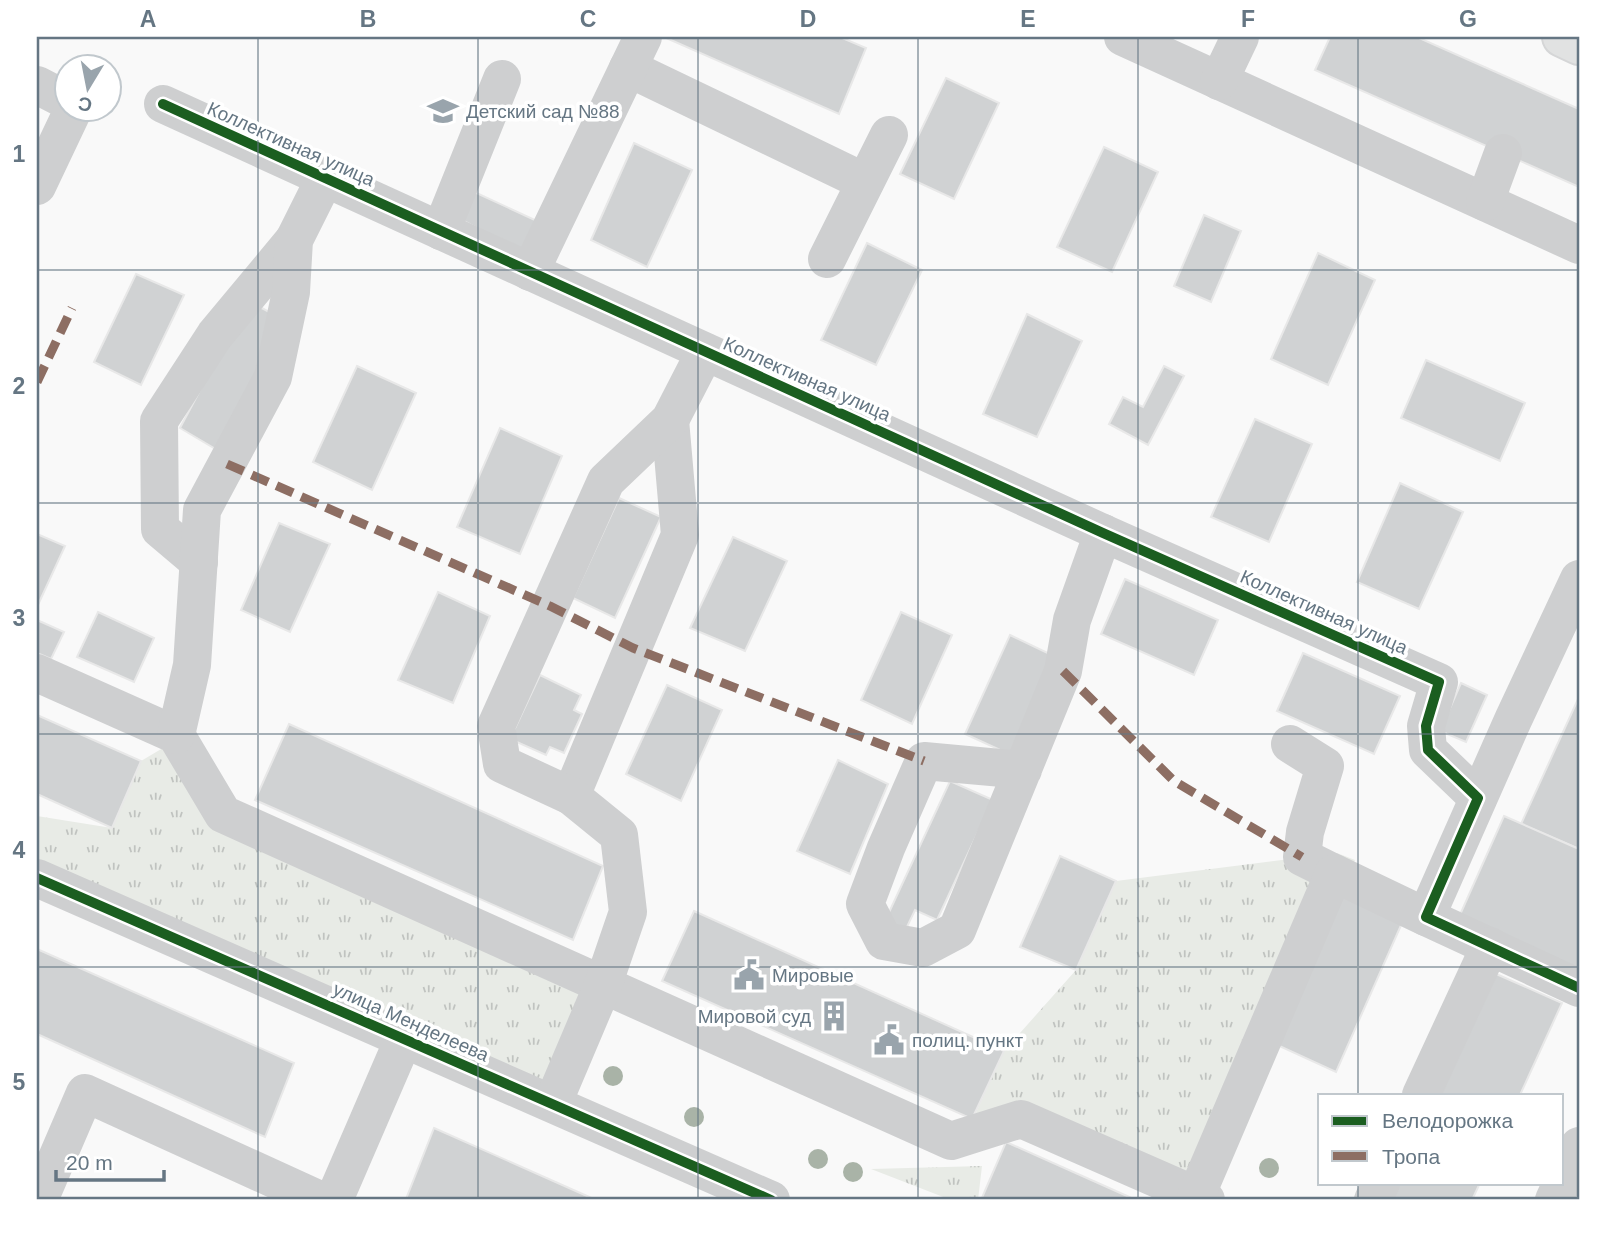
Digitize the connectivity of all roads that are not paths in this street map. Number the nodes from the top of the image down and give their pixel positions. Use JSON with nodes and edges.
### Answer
{"nodes":[{"id":1,"x":1123,"y":37,"type":"edge"},
{"id":2,"x":1240,"y":37,"type":"edge"},
{"id":3,"x":1562,"y":37,"type":"edge"},
{"id":4,"x":1579,"y":45,"type":"edge"},
{"id":5,"x":635,"y":52,"type":"edge"},
{"id":6,"x":502,"y":79,"type":"dead end"},
{"id":7,"x":1219,"y":81,"type":"junction"},
{"id":8,"x":163,"y":104,"type":"dead end"},
{"id":9,"x":67,"y":122,"type":"edge"},
{"id":10,"x":889,"y":135,"type":"dead end"},
{"id":11,"x":1503,"y":153,"type":"dead end"},
{"id":12,"x":325,"y":178,"type":"junction"},
{"id":13,"x":865,"y":182,"type":"junction"},
{"id":14,"x":37,"y":186,"type":"edge"},
{"id":15,"x":1485,"y":202,"type":"junction"},
{"id":16,"x":441,"y":231,"type":"junction"},
{"id":17,"x":294,"y":240,"type":"junction"},
{"id":18,"x":1579,"y":245,"type":"edge"},
{"id":19,"x":827,"y":259,"type":"dead end"},
{"id":20,"x":530,"y":272,"type":"junction"},
{"id":21,"x":705,"y":352,"type":"junction"},
{"id":22,"x":670,"y":420,"type":"junction"},
{"id":23,"x":1103,"y":533,"type":"junction"},
{"id":24,"x":199,"y":562,"type":"junction"},
{"id":25,"x":1579,"y":579,"type":"edge"},
{"id":26,"x":37,"y":673,"type":"edge"},
{"id":27,"x":176,"y":735,"type":"junction"},
{"id":28,"x":1290,"y":744,"type":"dead end"},
{"id":29,"x":1023,"y":770,"type":"junction"},
{"id":30,"x":571,"y":796,"type":"junction"},
{"id":31,"x":1478,"y":798,"type":"junction"},
{"id":32,"x":1334,"y":873,"type":"junction"},
{"id":33,"x":37,"y":878,"type":"edge"},
{"id":34,"x":1426,"y":916,"type":"junction"},
{"id":35,"x":1490,"y":946,"type":"junction"},
{"id":36,"x":603,"y":985,"type":"junction"},
{"id":37,"x":1579,"y":988,"type":"edge"},
{"id":38,"x":404,"y":1038,"type":"junction"},
{"id":39,"x":1421,"y":1094,"type":"edge"},
{"id":40,"x":553,"y":1104,"type":"junction"},
{"id":41,"x":1579,"y":1146,"type":"edge"},
{"id":42,"x":1564,"y":1178,"type":"edge"},
{"id":43,"x":1381,"y":1184,"type":"edge"},
{"id":44,"x":1561,"y":1184,"type":"edge"},
{"id":45,"x":1201,"y":1198,"type":"edge"},
{"id":46,"x":39,"y":1200,"type":"edge"},
{"id":47,"x":320,"y":1200,"type":"edge"},
{"id":48,"x":334,"y":1200,"type":"edge"},
{"id":49,"x":771,"y":1200,"type":"edge"},
{"id":50,"x":1373,"y":1200,"type":"edge"},
{"id":51,"x":1554,"y":1200,"type":"edge"}],
"edges":[{"from":1,"to":7,"type":"street"},
{"from":2,"to":7,"type":"street"},
{"from":3,"to":4,"type":"main road"},
{"from":5,"to":13,"type":"street"},
{"from":5,"to":20,"type":"street"},
{"from":6,"to":16,"type":"street"},
{"from":7,"to":15,"type":"street"},
{"from":8,"to":12,"type":"street","name":"Коллективная улица"},
{"from":9,"to":14,"type":"street"},
{"from":10,"to":13,"type":"street"},
{"from":11,"to":15,"type":"street"},
{"from":12,"to":16,"type":"street","name":"Коллективная улица"},
{"from":12,"to":17,"type":"street"},
{"from":13,"to":19,"type":"street"},
{"from":15,"to":18,"type":"street"},
{"from":16,"to":20,"type":"street","name":"Коллективная улица"},
{"from":17,"to":24,"type":"street"},
{"from":17,"to":24,"type":"street"},
{"from":20,"to":21,"type":"street","name":"Коллективная улица"},
{"from":21,"to":22,"type":"street"},
{"from":21,"to":23,"type":"street","name":"Коллективная улица"},
{"from":22,"to":30,"type":"street"},
{"from":22,"to":30,"type":"street"},
{"from":23,"to":29,"type":"street"},
{"from":23,"to":31,"type":"street","name":"Коллективная улица"},
{"from":24,"to":27,"type":"street"},
{"from":25,"to":31,"type":"street"},
{"from":26,"to":27,"type":"street"},
{"from":27,"to":36,"type":"street"},
{"from":28,"to":32,"type":"street"},
{"from":29,"to":29,"type":"street"},
{"from":30,"to":36,"type":"street"},
{"from":31,"to":34,"type":"street"},
{"from":32,"to":34,"type":"street"},
{"from":32,"to":45,"type":"street"},
{"from":33,"to":38,"type":"street","name":"улица Менделеева"},
{"from":34,"to":35,"type":"street"},
{"from":35,"to":37,"type":"street"},
{"from":35,"to":39,"type":"street"},
{"from":36,"to":40,"type":"street"},
{"from":36,"to":45,"type":"street"},
{"from":38,"to":40,"type":"street","name":"улица Менделеева"},
{"from":38,"to":48,"type":"street"},
{"from":40,"to":49,"type":"street","name":"улица Менделеева"},
{"from":41,"to":42,"type":"street"},
{"from":43,"to":50,"type":"street"},
{"from":44,"to":51,"type":"street"},
{"from":46,"to":47,"type":"street"}]}
